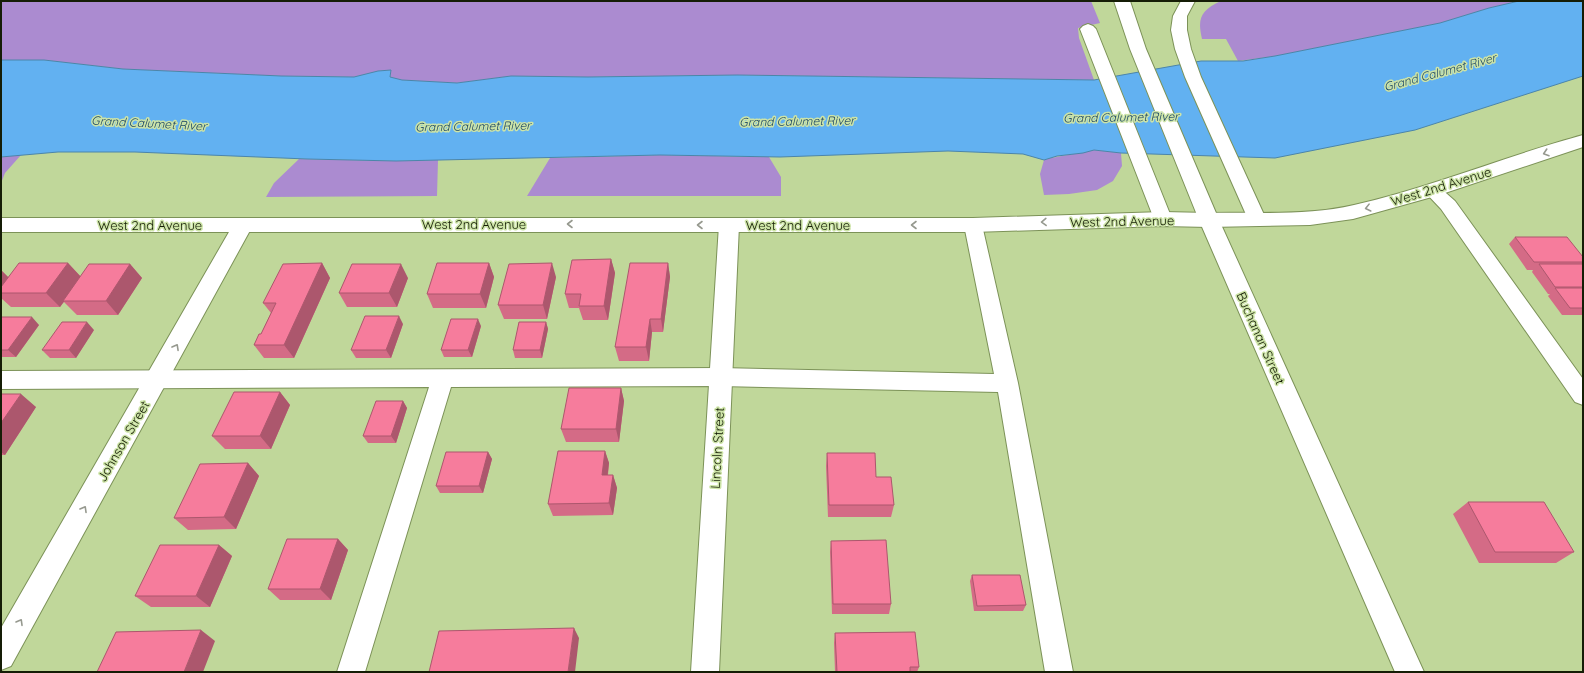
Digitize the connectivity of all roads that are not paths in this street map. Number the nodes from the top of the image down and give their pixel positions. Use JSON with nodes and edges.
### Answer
{"nodes":[{"id":1,"x":1122,"y":1,"type":"edge"},
{"id":2,"x":1188,"y":1,"type":"edge"},
{"id":3,"x":1088,"y":29,"type":"dead end"},
{"id":4,"x":1581,"y":144,"type":"edge"},
{"id":5,"x":1432,"y":190,"type":"junction"},
{"id":6,"x":1163,"y":219,"type":"junction"},
{"id":7,"x":1256,"y":219,"type":"junction"},
{"id":8,"x":1209,"y":220,"type":"junction"},
{"id":9,"x":729,"y":224,"type":"junction"},
{"id":10,"x":972,"y":224,"type":"junction"},
{"id":11,"x":1,"y":225,"type":"edge"},
{"id":12,"x":244,"y":225,"type":"junction"},
{"id":13,"x":720,"y":377,"type":"junction"},
{"id":14,"x":158,"y":378,"type":"junction"},
{"id":15,"x":442,"y":378,"type":"junction"},
{"id":16,"x":1,"y":380,"type":"edge"},
{"id":17,"x":1007,"y":383,"type":"junction"},
{"id":18,"x":1583,"y":396,"type":"edge"},
{"id":19,"x":1,"y":656,"type":"edge"},
{"id":20,"x":351,"y":672,"type":"edge"},
{"id":21,"x":705,"y":672,"type":"edge"},
{"id":22,"x":1059,"y":672,"type":"edge"},
{"id":23,"x":1410,"y":672,"type":"edge"}],
"edges":[{"from":1,"to":8,"type":"street","name":"Buchanan Street"},
{"from":2,"to":7,"type":"lane"},
{"from":3,"to":6,"type":"lane"},
{"from":4,"to":5,"type":"street","name":"West 2nd Avenue","one_way":true},
{"from":5,"to":7,"type":"street","name":"West 2nd Avenue","one_way":true},
{"from":5,"to":18,"type":"lane"},
{"from":6,"to":8,"type":"street","name":"West 2nd Avenue"},
{"from":6,"to":10,"type":"street","name":"West 2nd Avenue","one_way":true},
{"from":7,"to":8,"type":"street","name":"West 2nd Avenue"},
{"from":8,"to":23,"type":"street","name":"Buchanan Street"},
{"from":10,"to":9,"type":"street","name":"West 2nd Avenue","one_way":true},
{"from":9,"to":12,"type":"street","name":"West 2nd Avenue","one_way":true},
{"from":9,"to":13,"type":"street","name":"Lincoln Street"},
{"from":10,"to":17,"type":"lane"},
{"from":11,"to":12,"type":"street","name":"West 2nd Avenue"},
{"from":14,"to":12,"type":"street","name":"Johnson Street","one_way":true},
{"from":13,"to":15,"type":"lane"},
{"from":13,"to":17,"type":"lane"},
{"from":13,"to":21,"type":"street","name":"Lincoln Street"},
{"from":14,"to":15,"type":"lane"},
{"from":14,"to":16,"type":"lane"},
{"from":19,"to":14,"type":"street","name":"Johnson Street","one_way":true},
{"from":15,"to":20,"type":"lane"},
{"from":17,"to":22,"type":"lane"}]}
